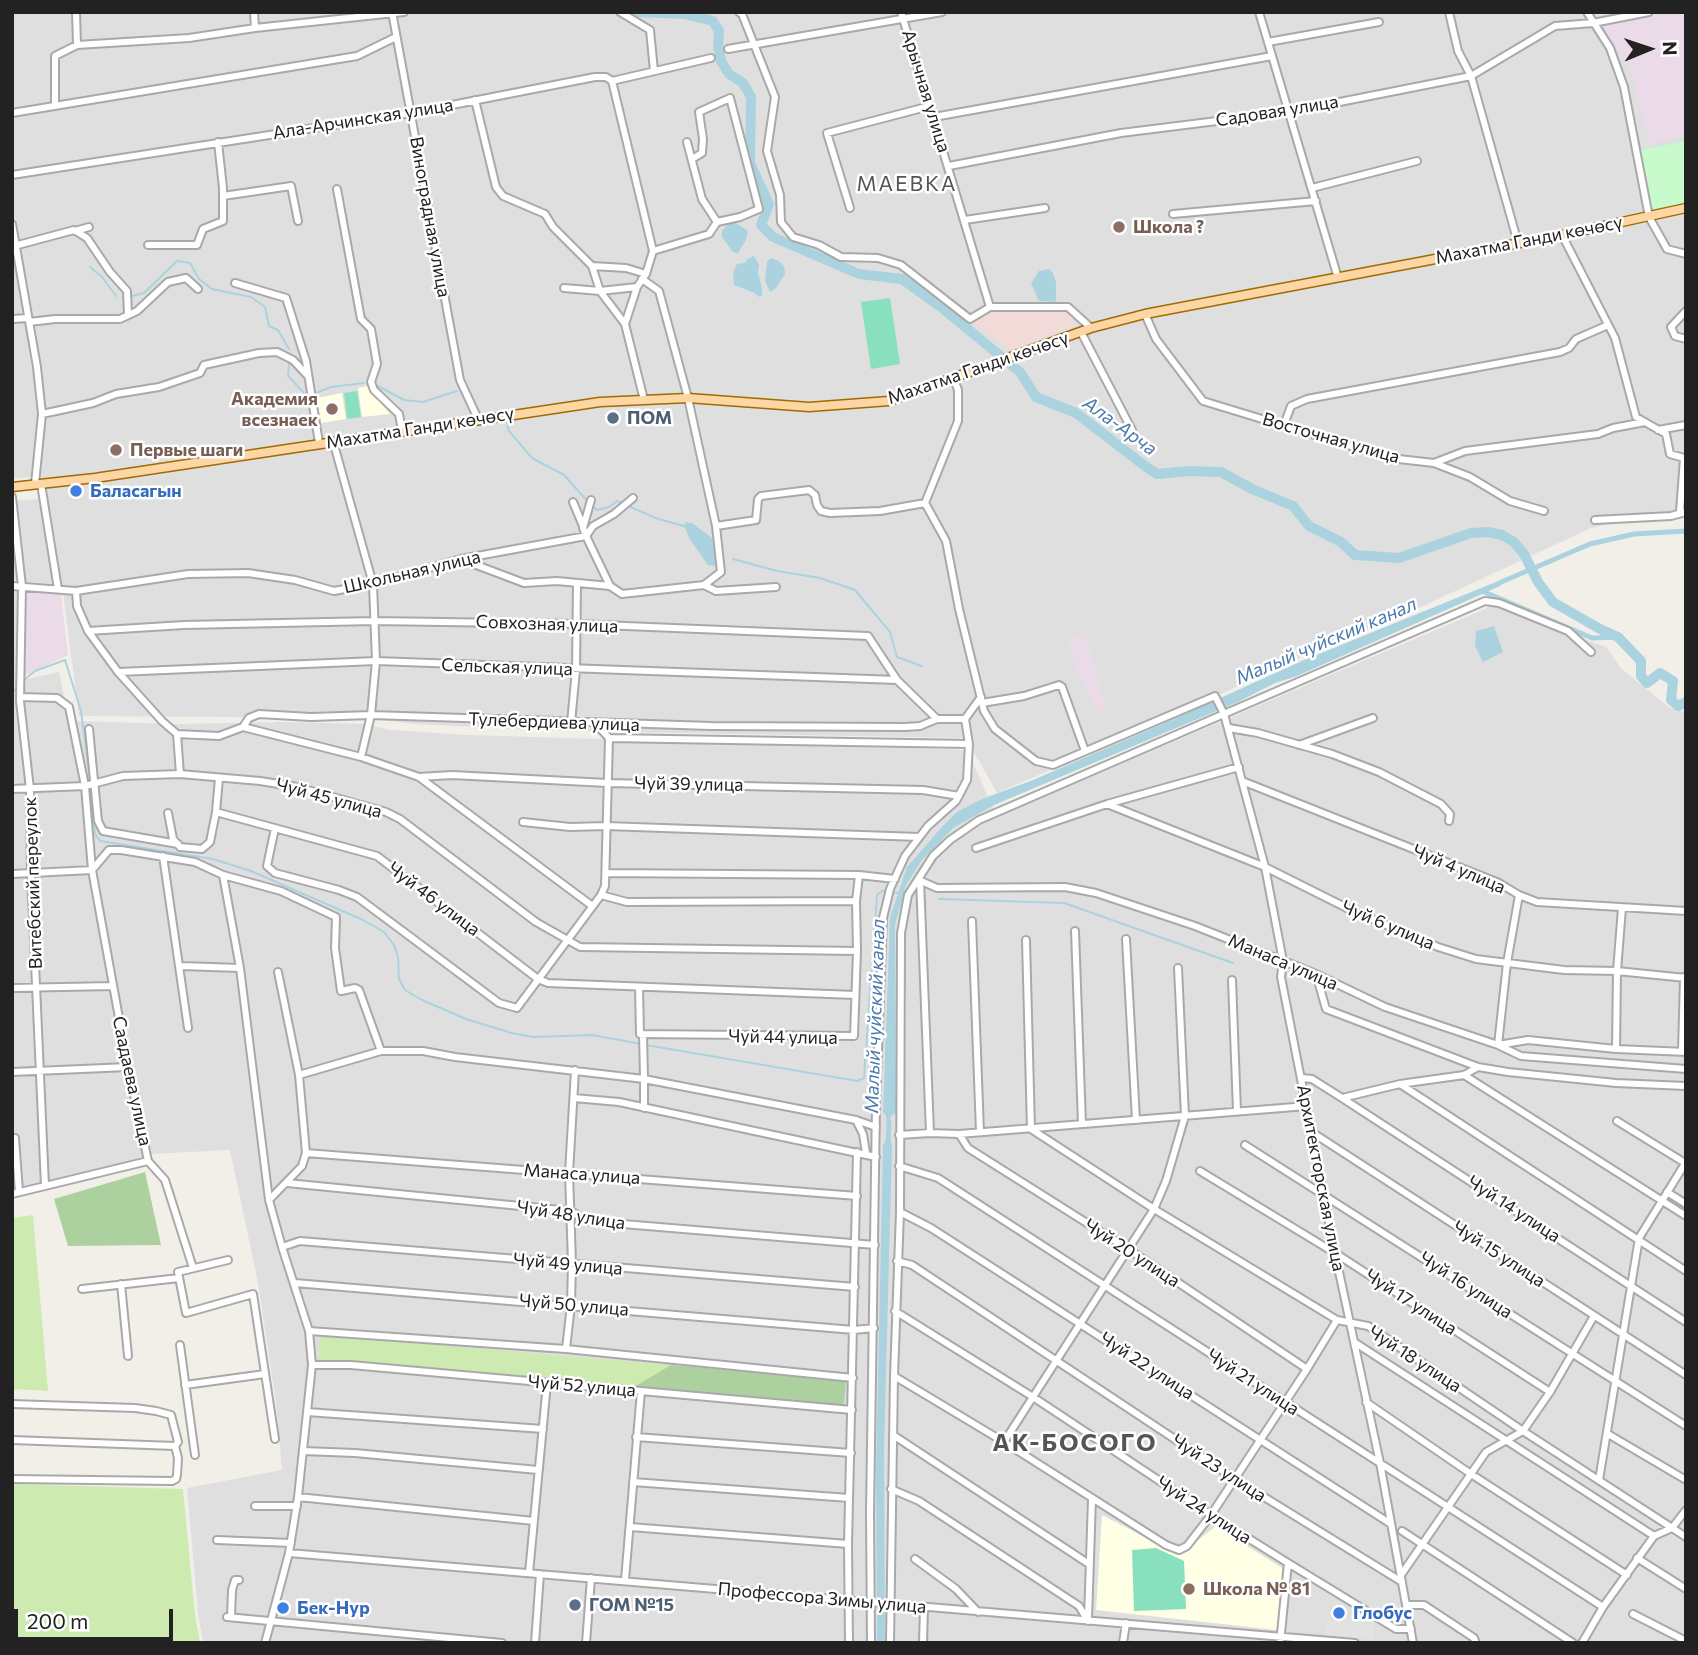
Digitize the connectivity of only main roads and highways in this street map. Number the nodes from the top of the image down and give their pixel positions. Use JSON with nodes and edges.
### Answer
{"nodes":[{"id":1,"x":1686,"y":208,"type":"edge"},
{"id":2,"x":12,"y":487,"type":"edge"}],
"edges":[{"from":1,"to":2,"type":"main road","name":"Махатма Ганди көчөсү"}]}
